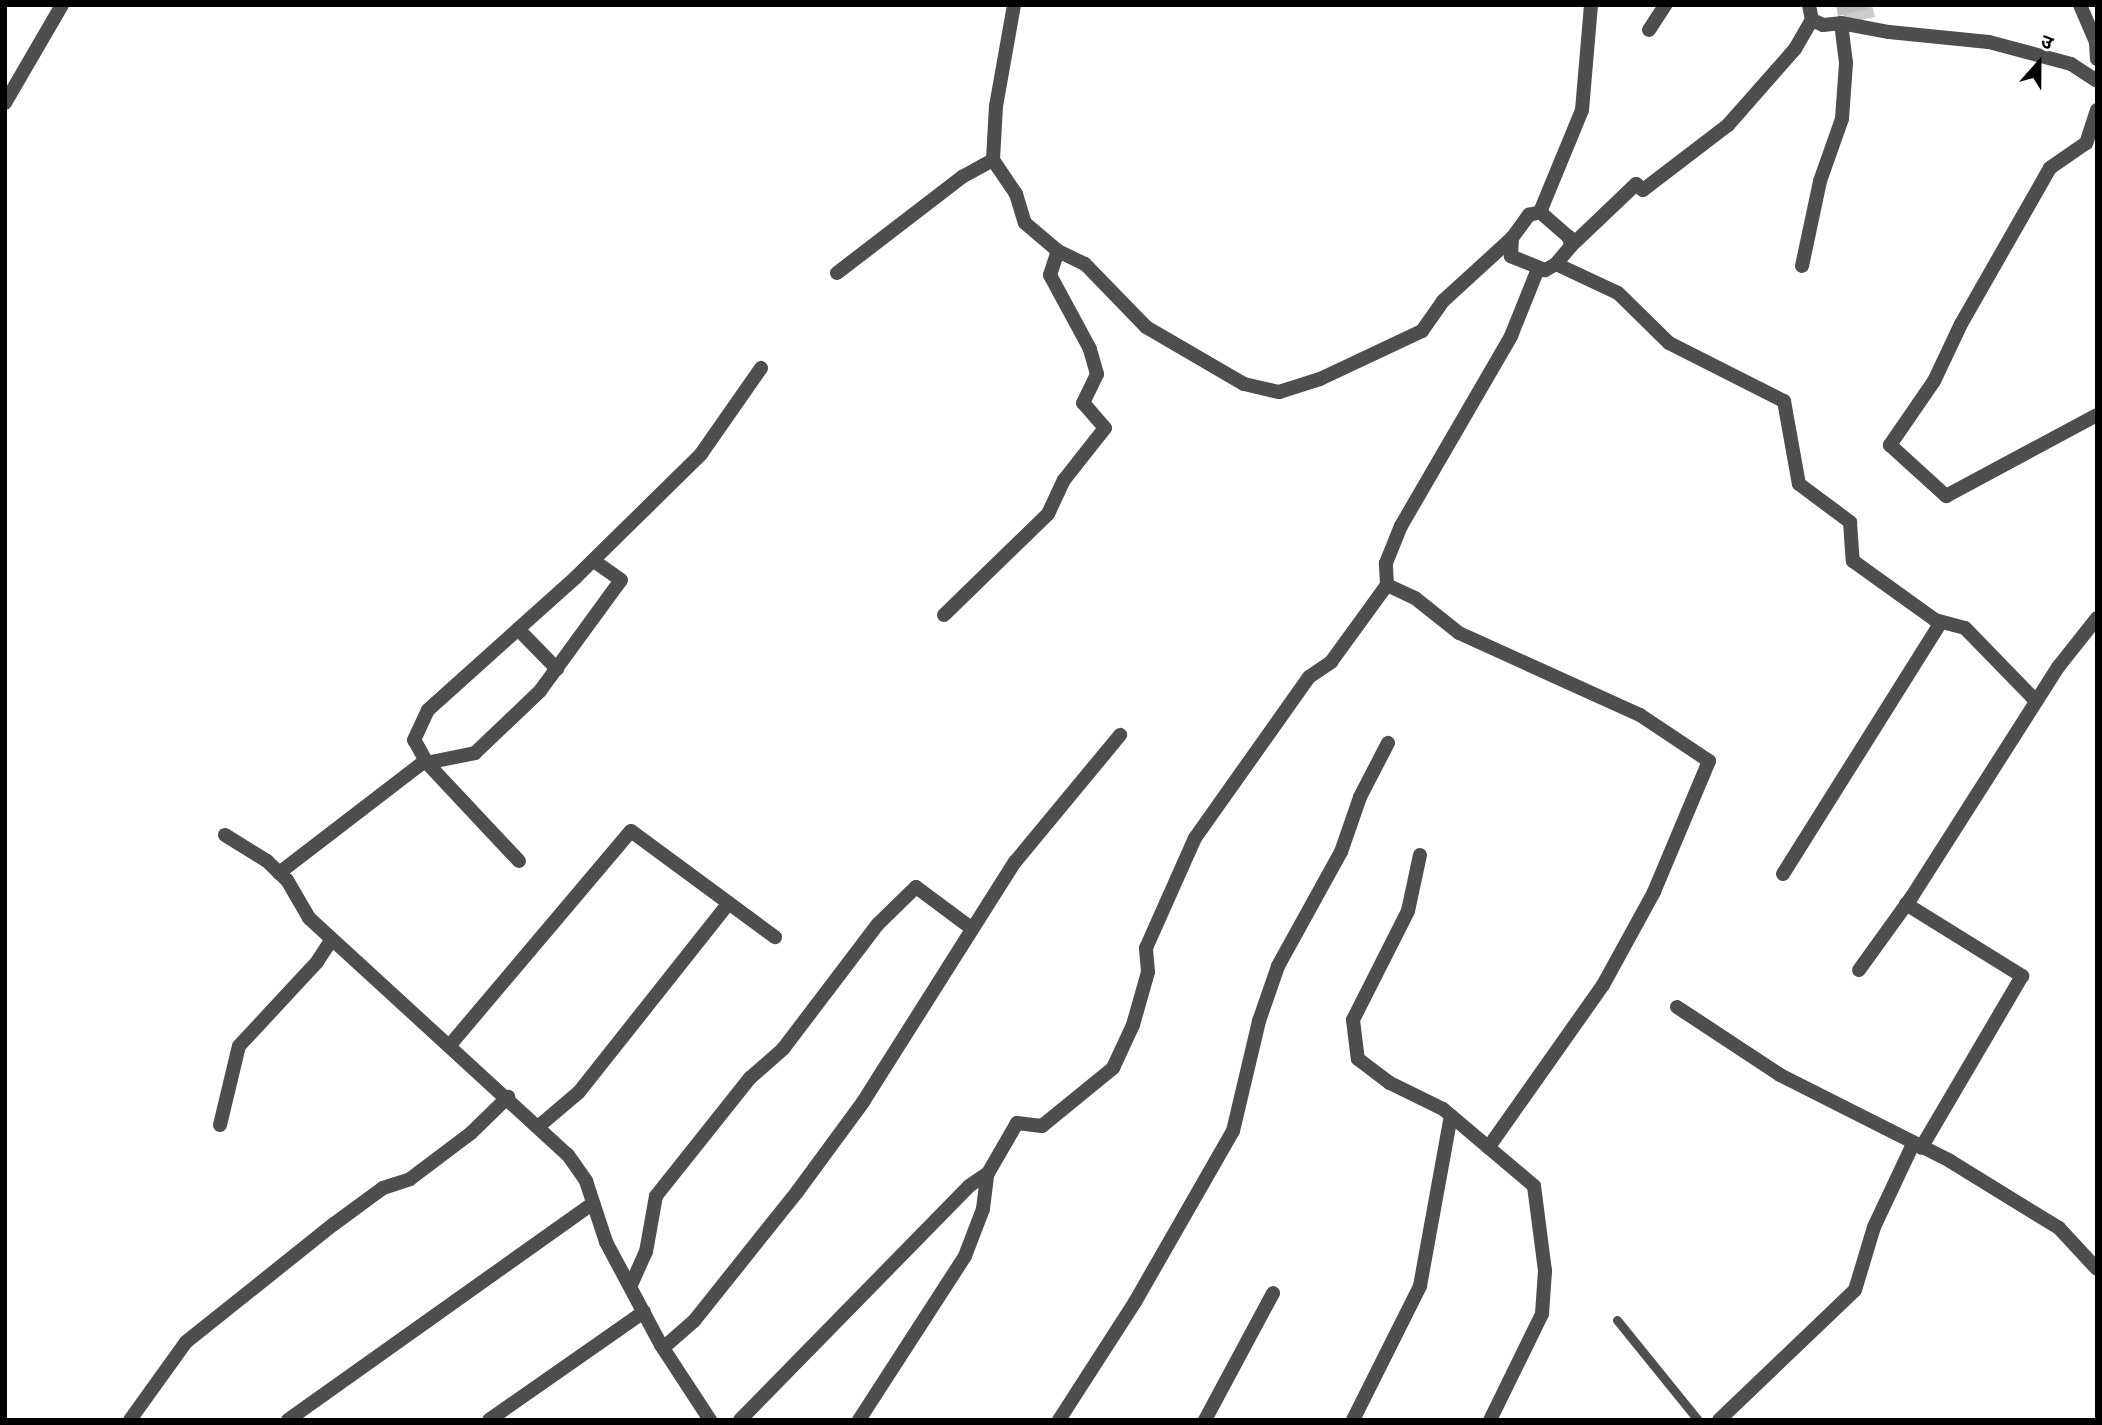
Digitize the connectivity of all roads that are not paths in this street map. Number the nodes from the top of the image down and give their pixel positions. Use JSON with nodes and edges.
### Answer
{"nodes":[{"id":1,"x":62,"y":5,"type":"edge"},
{"id":2,"x":1014,"y":5,"type":"edge"},
{"id":3,"x":1591,"y":5,"type":"edge"},
{"id":4,"x":1665,"y":5,"type":"edge"},
{"id":5,"x":1810,"y":5,"type":"edge"},
{"id":6,"x":2080,"y":5,"type":"edge"},
{"id":7,"x":1812,"y":20,"type":"junction"},
{"id":8,"x":1841,"y":23,"type":"junction"},
{"id":9,"x":1649,"y":30,"type":"dead end"},
{"id":10,"x":2097,"y":59,"type":"edge"},
{"id":11,"x":2096,"y":79,"type":"edge"},
{"id":12,"x":5,"y":103,"type":"edge"},
{"id":13,"x":2097,"y":110,"type":"edge"},
{"id":14,"x":993,"y":160,"type":"junction"},
{"id":15,"x":1539,"y":212,"type":"junction"},
{"id":16,"x":1513,"y":239,"type":"junction"},
{"id":17,"x":1570,"y":246,"type":"junction"},
{"id":18,"x":1058,"y":251,"type":"junction"},
{"id":19,"x":1556,"y":264,"type":"junction"},
{"id":20,"x":1802,"y":266,"type":"dead end"},
{"id":21,"x":1538,"y":268,"type":"junction"},
{"id":22,"x":837,"y":273,"type":"dead end"},
{"id":23,"x":761,"y":368,"type":"dead end"},
{"id":24,"x":2097,"y":415,"type":"edge"},
{"id":25,"x":594,"y":561,"type":"junction"},
{"id":26,"x":1387,"y":585,"type":"junction"},
{"id":27,"x":944,"y":615,"type":"dead end"},
{"id":28,"x":2097,"y":618,"type":"edge"},
{"id":29,"x":1941,"y":622,"type":"junction"},
{"id":30,"x":518,"y":629,"type":"junction"},
{"id":31,"x":557,"y":669,"type":"junction"},
{"id":32,"x":2036,"y":701,"type":"junction"},
{"id":33,"x":1120,"y":735,"type":"dead end"},
{"id":34,"x":1388,"y":743,"type":"dead end"},
{"id":35,"x":427,"y":763,"type":"junction"},
{"id":36,"x":225,"y":835,"type":"dead end"},
{"id":37,"x":1420,"y":855,"type":"dead end"},
{"id":38,"x":519,"y":861,"type":"dead end"},
{"id":39,"x":279,"y":873,"type":"junction"},
{"id":40,"x":1783,"y":874,"type":"dead end"},
{"id":41,"x":729,"y":903,"type":"junction"},
{"id":42,"x":1906,"y":904,"type":"junction"},
{"id":43,"x":971,"y":928,"type":"junction"},
{"id":44,"x":775,"y":937,"type":"dead end"},
{"id":45,"x":332,"y":939,"type":"junction"},
{"id":46,"x":1859,"y":970,"type":"dead end"},
{"id":47,"x":1677,"y":1007,"type":"dead end"},
{"id":48,"x":450,"y":1045,"type":"junction"},
{"id":49,"x":508,"y":1097,"type":"junction"},
{"id":50,"x":1451,"y":1116,"type":"junction"},
{"id":51,"x":220,"y":1125,"type":"dead end"},
{"id":52,"x":539,"y":1126,"type":"junction"},
{"id":53,"x":1917,"y":1146,"type":"junction"},
{"id":54,"x":1488,"y":1148,"type":"junction"},
{"id":55,"x":988,"y":1173,"type":"junction"},
{"id":56,"x":593,"y":1203,"type":"junction"},
{"id":57,"x":2097,"y":1269,"type":"edge"},
{"id":58,"x":631,"y":1285,"type":"junction"},
{"id":59,"x":1273,"y":1293,"type":"dead end"},
{"id":60,"x":644,"y":1312,"type":"junction"},
{"id":61,"x":1617,"y":1320,"type":"dead end"},
{"id":62,"x":663,"y":1349,"type":"junction"},
{"id":63,"x":703,"y":1418,"type":"edge"},
{"id":64,"x":130,"y":1420,"type":"edge"},
{"id":65,"x":288,"y":1420,"type":"edge"},
{"id":66,"x":489,"y":1420,"type":"edge"},
{"id":67,"x":740,"y":1420,"type":"edge"},
{"id":68,"x":859,"y":1420,"type":"edge"},
{"id":69,"x":1059,"y":1420,"type":"edge"},
{"id":70,"x":1205,"y":1420,"type":"edge"},
{"id":71,"x":1353,"y":1420,"type":"edge"},
{"id":72,"x":1490,"y":1420,"type":"edge"},
{"id":73,"x":1698,"y":1420,"type":"edge"},
{"id":74,"x":1719,"y":1420,"type":"edge"}],
"edges":[{"from":1,"to":12,"type":"street"},
{"from":2,"to":14,"type":"street"},
{"from":3,"to":15,"type":"street"},
{"from":4,"to":9,"type":"street"},
{"from":5,"to":7,"type":"street"},
{"from":6,"to":10,"type":"street"},
{"from":7,"to":8,"type":"street"},
{"from":7,"to":17,"type":"street"},
{"from":8,"to":11,"type":"street"},
{"from":8,"to":20,"type":"street"},
{"from":13,"to":24,"type":"street"},
{"from":14,"to":18,"type":"street"},
{"from":14,"to":22,"type":"street"},
{"from":15,"to":16,"type":"street"},
{"from":15,"to":17,"type":"street"},
{"from":16,"to":18,"type":"street"},
{"from":16,"to":21,"type":"street"},
{"from":17,"to":19,"type":"street"},
{"from":18,"to":27,"type":"street"},
{"from":19,"to":21,"type":"street"},
{"from":19,"to":29,"type":"street"},
{"from":21,"to":26,"type":"street"},
{"from":23,"to":25,"type":"street"},
{"from":25,"to":30,"type":"street"},
{"from":25,"to":31,"type":"street"},
{"from":26,"to":54,"type":"street"},
{"from":26,"to":55,"type":"street"},
{"from":28,"to":32,"type":"street"},
{"from":29,"to":32,"type":"street"},
{"from":29,"to":40,"type":"street"},
{"from":30,"to":31,"type":"street"},
{"from":30,"to":35,"type":"street"},
{"from":31,"to":35,"type":"street"},
{"from":32,"to":42,"type":"street"},
{"from":33,"to":43,"type":"street"},
{"from":34,"to":69,"type":"street"},
{"from":35,"to":38,"type":"street"},
{"from":35,"to":39,"type":"street"},
{"from":36,"to":39,"type":"street"},
{"from":37,"to":50,"type":"street"},
{"from":39,"to":45,"type":"street"},
{"from":41,"to":44,"type":"street"},
{"from":41,"to":48,"type":"street"},
{"from":41,"to":52,"type":"street"},
{"from":42,"to":46,"type":"street"},
{"from":42,"to":53,"type":"street"},
{"from":43,"to":58,"type":"street"},
{"from":43,"to":62,"type":"street"},
{"from":45,"to":48,"type":"street"},
{"from":45,"to":51,"type":"street"},
{"from":47,"to":53,"type":"street"},
{"from":48,"to":49,"type":"street"},
{"from":49,"to":52,"type":"street"},
{"from":49,"to":64,"type":"street"},
{"from":50,"to":54,"type":"street"},
{"from":50,"to":71,"type":"street"},
{"from":52,"to":56,"type":"street"},
{"from":53,"to":57,"type":"street"},
{"from":53,"to":74,"type":"street"},
{"from":54,"to":72,"type":"street"},
{"from":55,"to":67,"type":"street"},
{"from":55,"to":68,"type":"street"},
{"from":56,"to":58,"type":"street"},
{"from":56,"to":65,"type":"street"},
{"from":58,"to":60,"type":"street"},
{"from":59,"to":70,"type":"street"},
{"from":60,"to":62,"type":"street"},
{"from":60,"to":66,"type":"street"},
{"from":61,"to":73,"type":"lane"},
{"from":62,"to":63,"type":"street"}]}
